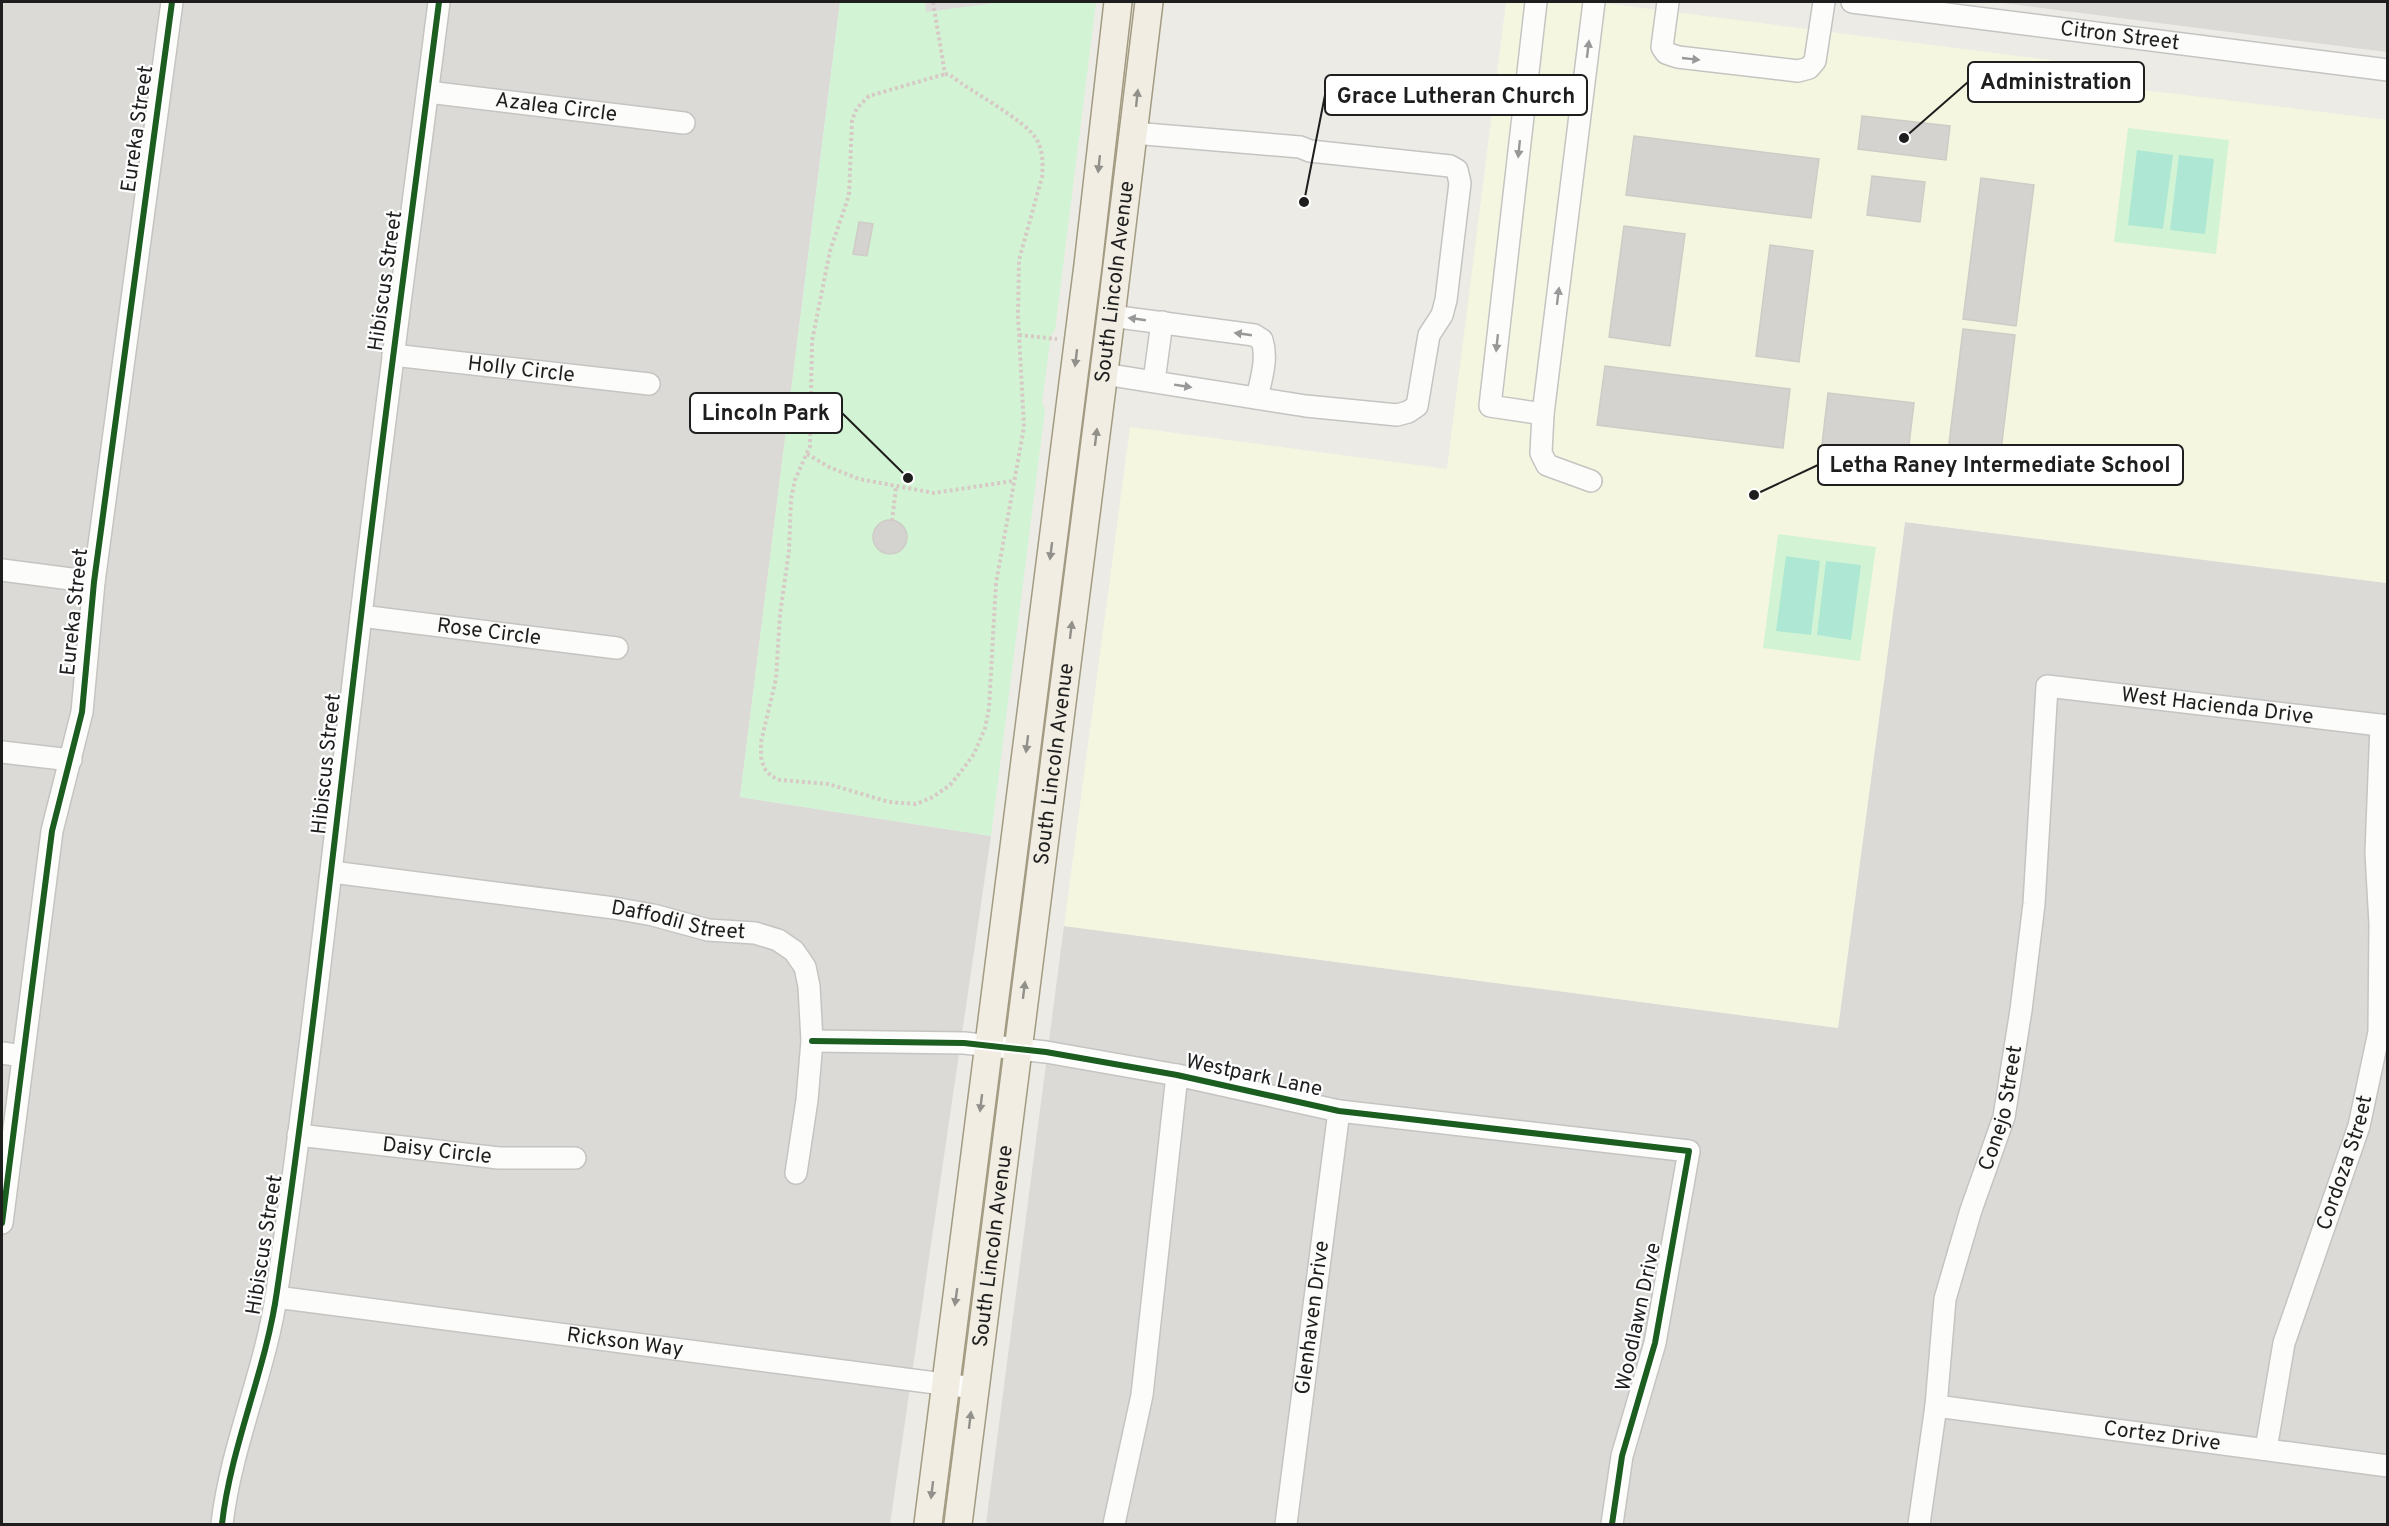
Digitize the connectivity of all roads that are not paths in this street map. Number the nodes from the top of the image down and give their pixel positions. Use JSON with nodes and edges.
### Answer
{"nodes":[{"id":1,"x":172,"y":2,"type":"edge"},
{"id":2,"x":439,"y":2,"type":"edge"},
{"id":3,"x":1118,"y":2,"type":"edge"},
{"id":4,"x":1149,"y":2,"type":"edge"},
{"id":5,"x":1536,"y":2,"type":"edge"},
{"id":6,"x":1594,"y":2,"type":"edge"},
{"id":7,"x":1668,"y":2,"type":"edge"},
{"id":8,"x":1824,"y":2,"type":"edge"},
{"id":9,"x":1852,"y":2,"type":"edge"},
{"id":10,"x":2388,"y":70,"type":"edge"},
{"id":11,"x":428,"y":92,"type":"junction"},
{"id":12,"x":684,"y":123,"type":"dead end"},
{"id":13,"x":1133,"y":133,"type":"junction"},
{"id":14,"x":1111,"y":316,"type":"junction"},
{"id":15,"x":1162,"y":322,"type":"junction"},
{"id":16,"x":393,"y":355,"type":"junction"},
{"id":17,"x":1104,"y":374,"type":"junction"},
{"id":18,"x":1154,"y":381,"type":"junction"},
{"id":19,"x":649,"y":384,"type":"dead end"},
{"id":20,"x":1257,"y":398,"type":"junction"},
{"id":21,"x":1543,"y":414,"type":"junction"},
{"id":22,"x":1591,"y":481,"type":"dead end"},
{"id":23,"x":2,"y":570,"type":"edge"},
{"id":24,"x":94,"y":582,"type":"junction"},
{"id":25,"x":360,"y":616,"type":"junction"},
{"id":26,"x":616,"y":648,"type":"dead end"},
{"id":27,"x":2048,"y":686,"type":"joint"},
{"id":28,"x":2384,"y":725,"type":"edge"},
{"id":29,"x":2,"y":752,"type":"edge"},
{"id":30,"x":71,"y":760,"type":"junction"},
{"id":31,"x":332,"y":872,"type":"junction"},
{"id":32,"x":812,"y":1041,"type":"junction"},
{"id":33,"x":988,"y":1045,"type":"junction"},
{"id":34,"x":1017,"y":1048,"type":"junction"},
{"id":35,"x":2,"y":1053,"type":"edge"},
{"id":36,"x":23,"y":1056,"type":"junction"},
{"id":37,"x":1177,"y":1075,"type":"junction"},
{"id":38,"x":1340,"y":1111,"type":"junction"},
{"id":39,"x":298,"y":1134,"type":"junction"},
{"id":40,"x":1689,"y":1151,"type":"joint"},
{"id":41,"x":575,"y":1158,"type":"dead end"},
{"id":42,"x":796,"y":1173,"type":"dead end"},
{"id":43,"x":2,"y":1223,"type":"edge"},
{"id":44,"x":276,"y":1297,"type":"junction"},
{"id":45,"x":944,"y":1384,"type":"junction"},
{"id":46,"x":974,"y":1388,"type":"junction"},
{"id":47,"x":1936,"y":1406,"type":"junction"},
{"id":48,"x":2266,"y":1449,"type":"junction"},
{"id":49,"x":2388,"y":1466,"type":"edge"},
{"id":50,"x":222,"y":1524,"type":"edge"},
{"id":51,"x":928,"y":1524,"type":"edge"},
{"id":52,"x":958,"y":1524,"type":"edge"},
{"id":53,"x":1114,"y":1524,"type":"edge"},
{"id":54,"x":1286,"y":1524,"type":"edge"},
{"id":55,"x":1612,"y":1524,"type":"edge"},
{"id":56,"x":1919,"y":1524,"type":"edge"}],
"edges":[{"from":1,"to":24,"type":"street","name":"Eureka Street"},
{"from":2,"to":11,"type":"street","name":"Hibiscus Street"},
{"from":3,"to":33,"type":"main road","name":"South Lincoln Avenue","one_way":true},
{"from":13,"to":4,"type":"main road","name":"South Lincoln Avenue","one_way":true},
{"from":5,"to":21,"type":"street","one_way":true},
{"from":21,"to":6,"type":"street","one_way":true},
{"from":7,"to":8,"type":"street","one_way":true},
{"from":9,"to":10,"type":"street","name":"Citron Street"},
{"from":11,"to":12,"type":"street","name":"Azalea Circle"},
{"from":11,"to":16,"type":"street","name":"Hibiscus Street"},
{"from":13,"to":14,"type":"main road","name":"South Lincoln Avenue"},
{"from":13,"to":20,"type":"street"},
{"from":15,"to":14,"type":"street","one_way":true},
{"from":14,"to":17,"type":"main road","name":"South Lincoln Avenue"},
{"from":15,"to":18,"type":"street"},
{"from":20,"to":15,"type":"street","one_way":true},
{"from":16,"to":19,"type":"street","name":"Holly Circle"},
{"from":16,"to":25,"type":"street","name":"Hibiscus Street"},
{"from":17,"to":18,"type":"street"},
{"from":34,"to":17,"type":"main road","name":"South Lincoln Avenue","one_way":true},
{"from":18,"to":20,"type":"street","one_way":true},
{"from":21,"to":22,"type":"street"},
{"from":23,"to":24,"type":"street"},
{"from":24,"to":30,"type":"street","name":"Eureka Street"},
{"from":25,"to":26,"type":"street","name":"Rose Circle"},
{"from":25,"to":31,"type":"street","name":"Hibiscus Street"},
{"from":27,"to":28,"type":"street","name":"West Hacienda Drive"},
{"from":27,"to":47,"type":"street","name":"Conejo Street"},
{"from":28,"to":48,"type":"street","name":"Cordoza Street"},
{"from":29,"to":30,"type":"street"},
{"from":30,"to":36,"type":"street","name":"Eureka Street"},
{"from":31,"to":32,"type":"street","name":"Daffodil Street"},
{"from":31,"to":39,"type":"street","name":"Hibiscus Street"},
{"from":32,"to":33,"type":"street","name":"Westpark Lane"},
{"from":32,"to":42,"type":"street","name":"Daffodil Street"},
{"from":33,"to":34,"type":"street","name":"Westpark Lane"},
{"from":33,"to":45,"type":"main road","name":"South Lincoln Avenue","one_way":true},
{"from":34,"to":37,"type":"street","name":"Westpark Lane"},
{"from":34,"to":46,"type":"main road","name":"South Lincoln Avenue"},
{"from":35,"to":36,"type":"street"},
{"from":36,"to":43,"type":"street","name":"Eureka Street"},
{"from":37,"to":38,"type":"street","name":"Westpark Lane"},
{"from":37,"to":53,"type":"street"},
{"from":38,"to":40,"type":"street","name":"Westpark Lane"},
{"from":38,"to":54,"type":"street","name":"Glenhaven Drive"},
{"from":39,"to":41,"type":"street","name":"Daisy Circle"},
{"from":39,"to":44,"type":"street","name":"Hibiscus Street"},
{"from":40,"to":55,"type":"street","name":"Woodlawn Drive"},
{"from":44,"to":45,"type":"street","name":"Rickson Way"},
{"from":44,"to":50,"type":"street","name":"Hibiscus Street"},
{"from":45,"to":46,"type":"street","name":"Rickson Way"},
{"from":45,"to":51,"type":"main road","name":"South Lincoln Avenue","one_way":true},
{"from":52,"to":46,"type":"main road","name":"South Lincoln Avenue","one_way":true},
{"from":47,"to":48,"type":"street","name":"Cortez Drive"},
{"from":47,"to":56,"type":"street","name":"Conejo Street"},
{"from":48,"to":49,"type":"street","name":"Cortez Drive"}]}
